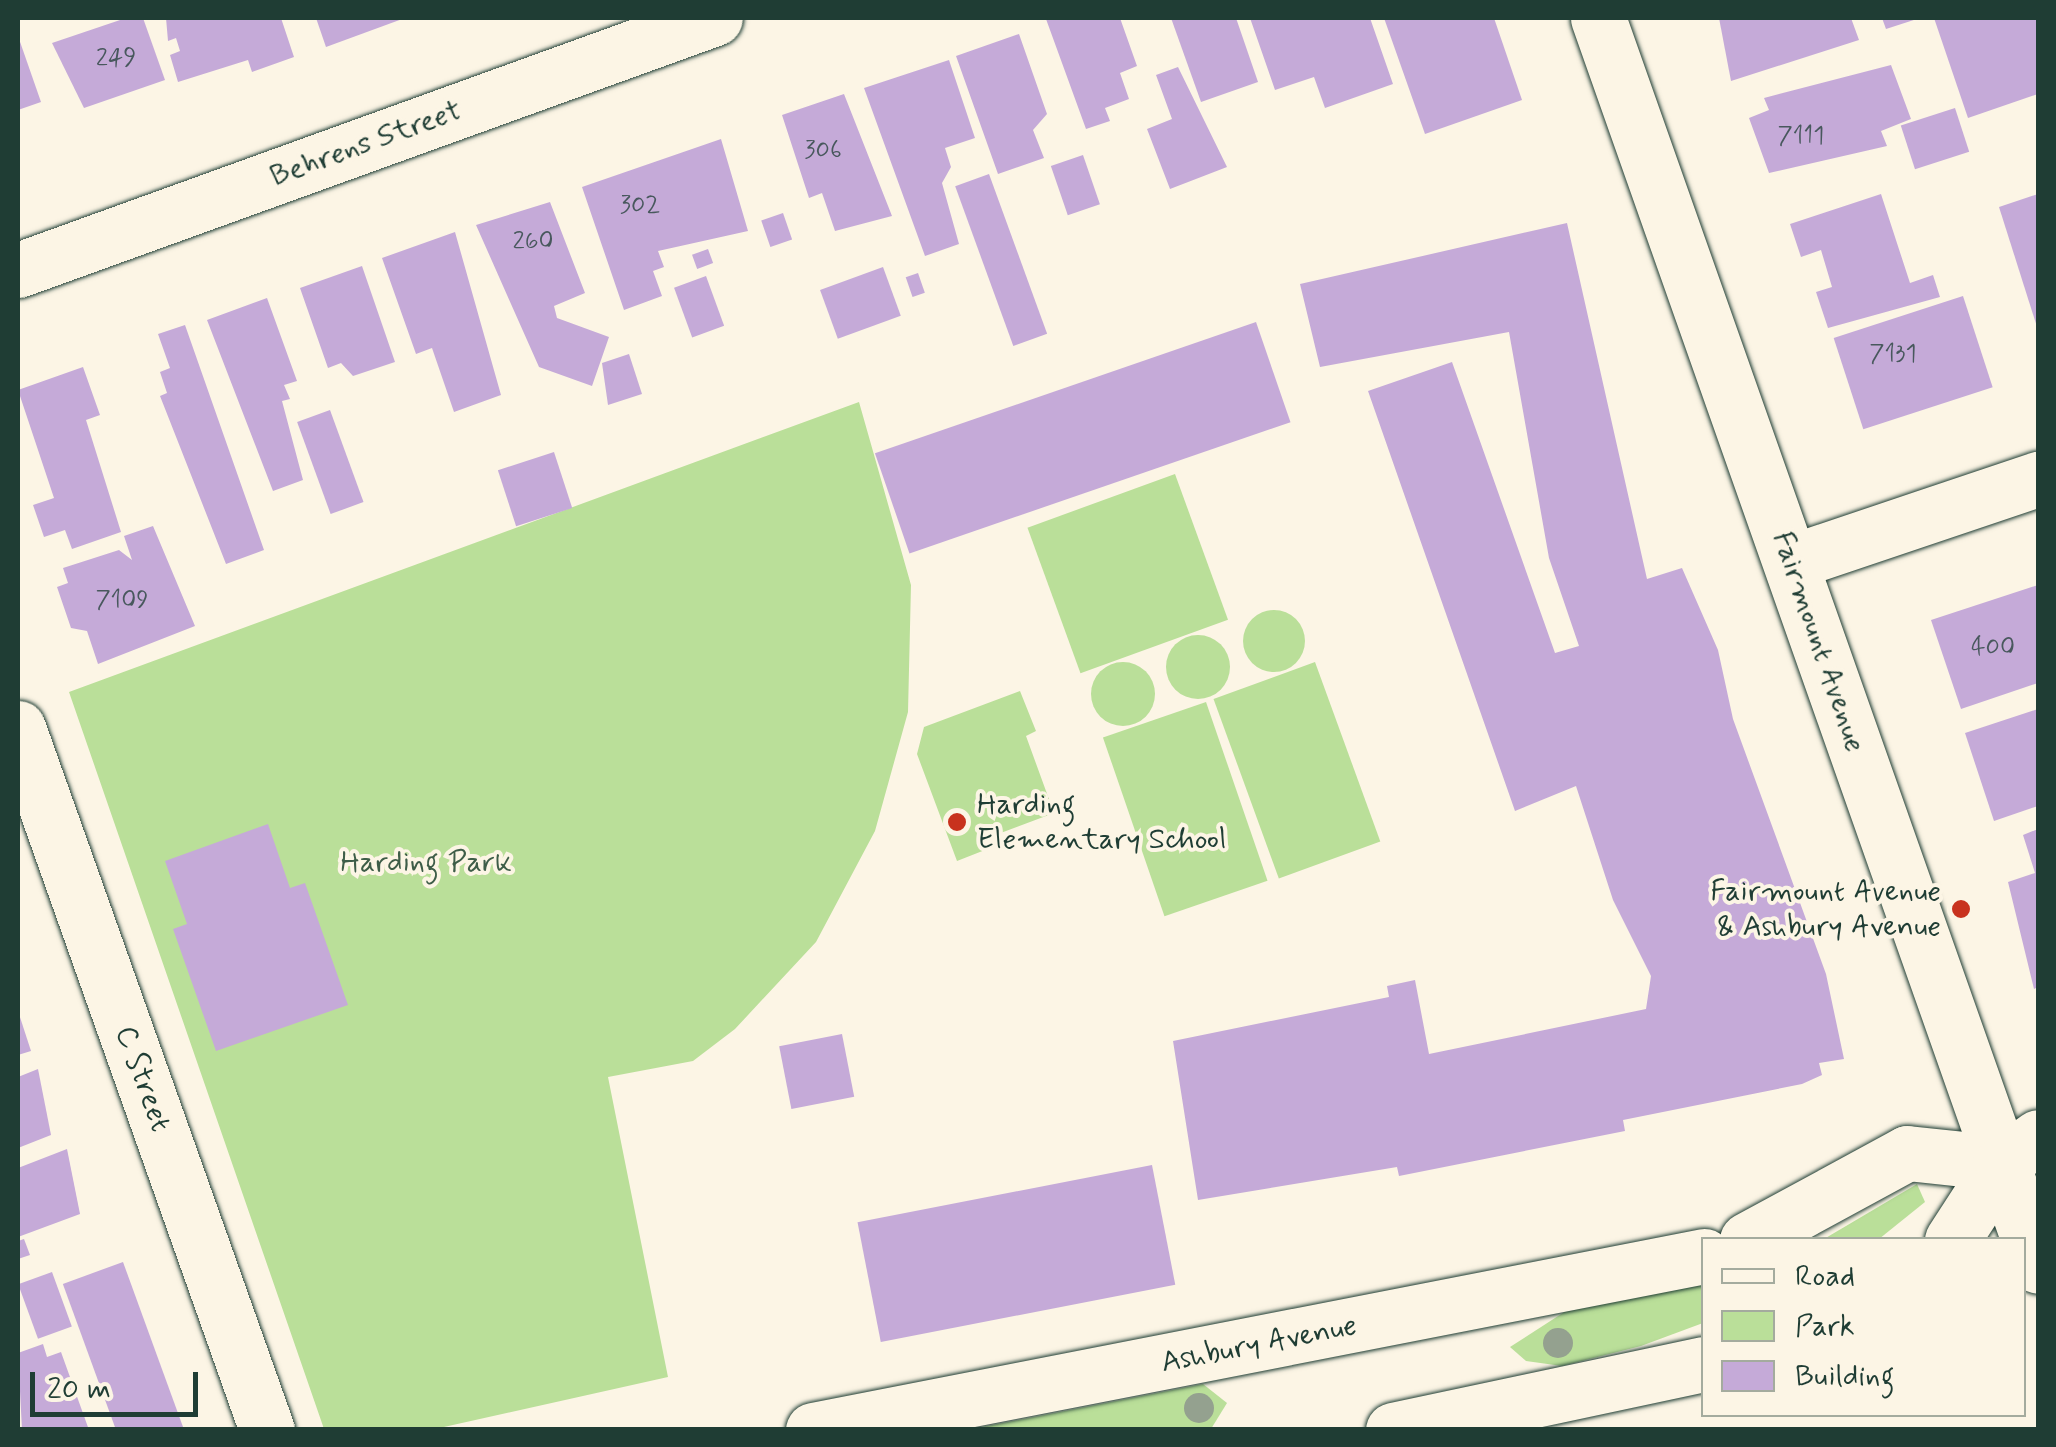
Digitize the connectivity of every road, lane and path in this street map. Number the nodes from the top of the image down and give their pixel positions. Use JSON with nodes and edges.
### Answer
{"nodes":[{"id":1,"x":714,"y":18,"type":"edge"},
{"id":2,"x":1598,"y":18,"type":"edge"},
{"id":3,"x":18,"y":270,"type":"edge"},
{"id":4,"x":2038,"y":479,"type":"edge"},
{"id":5,"x":1791,"y":562,"type":"junction"},
{"id":6,"x":18,"y":728,"type":"edge"},
{"id":7,"x":2020,"y":1150,"type":"edge"},
{"id":8,"x":1753,"y":1237,"type":"edge"},
{"id":9,"x":1954,"y":1237,"type":"edge"},
{"id":10,"x":1701,"y":1257,"type":"edge"},
{"id":11,"x":2038,"y":1266,"type":"edge"},
{"id":12,"x":1701,"y":1365,"type":"edge"},
{"id":13,"x":267,"y":1430,"type":"edge"},
{"id":14,"x":814,"y":1430,"type":"edge"},
{"id":15,"x":1393,"y":1430,"type":"edge"}],
"edges":[{"from":1,"to":3,"type":"street","name":"Behrens Street"},
{"from":2,"to":5,"type":"street","name":"Fairmount Avenue"},
{"from":4,"to":5,"type":"street"},
{"from":5,"to":7,"type":"street","name":"Fairmount Avenue"},
{"from":6,"to":13,"type":"street","name":"C Street"},
{"from":7,"to":8,"type":"street"},
{"from":7,"to":9,"type":"street"},
{"from":7,"to":11,"type":"street","name":"Fairmount Avenue"},
{"from":10,"to":14,"type":"street","name":"Ashbury Avenue"},
{"from":12,"to":15,"type":"street"}]}
